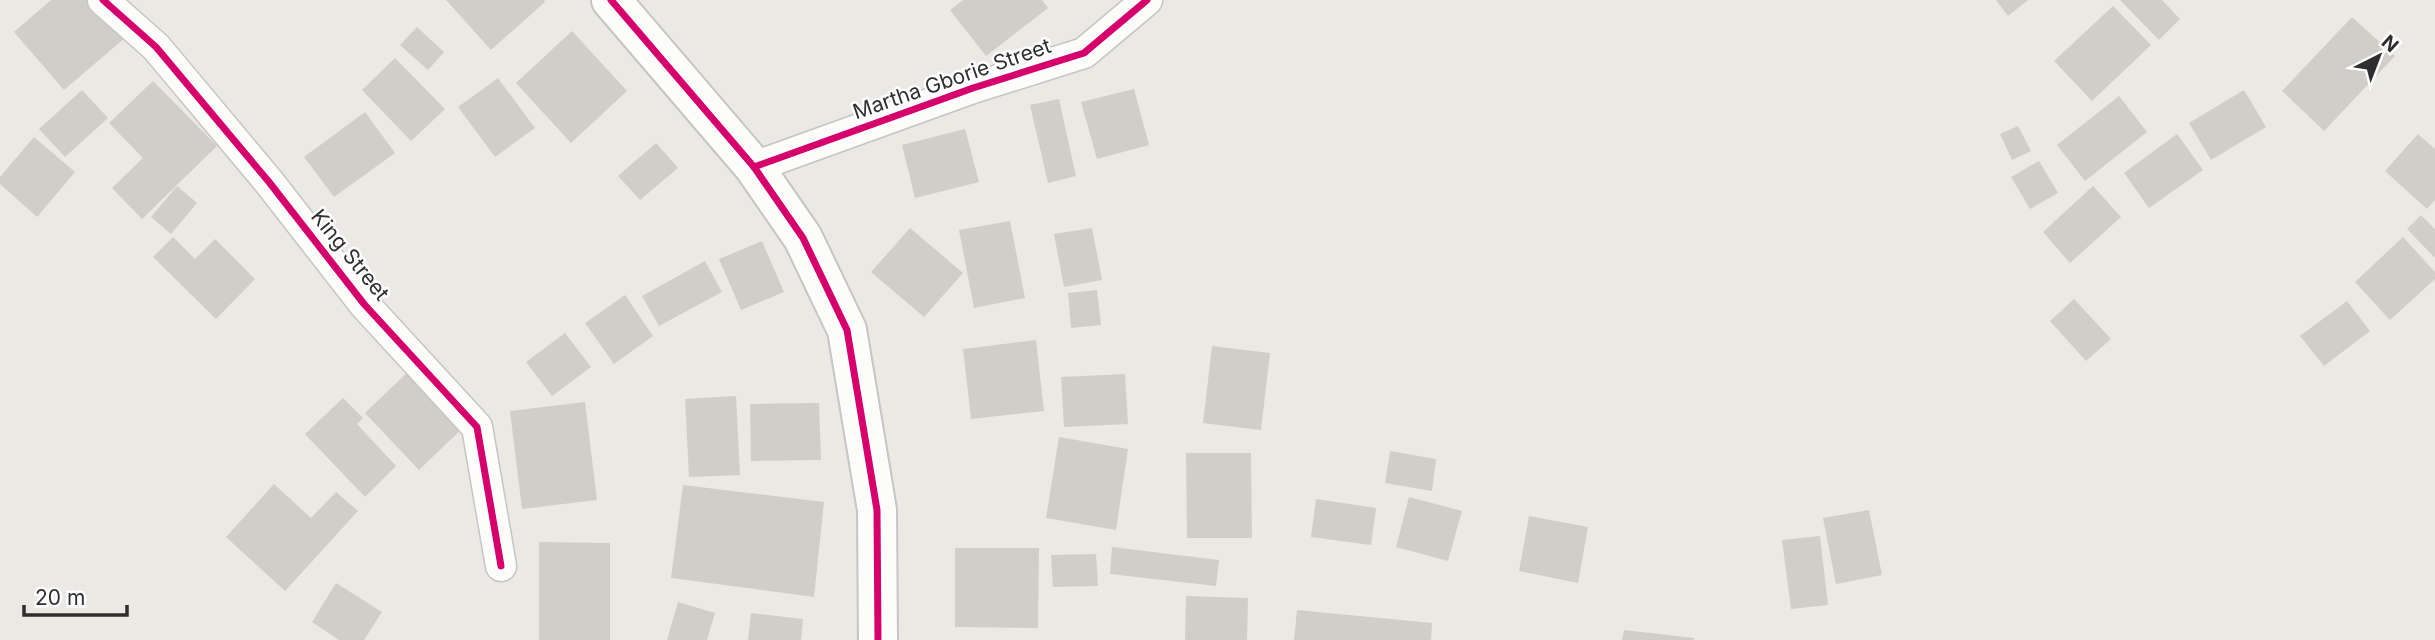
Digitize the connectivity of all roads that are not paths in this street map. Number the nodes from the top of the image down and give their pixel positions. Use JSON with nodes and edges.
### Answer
{"nodes":[{"id":1,"x":103,"y":0,"type":"edge"},
{"id":2,"x":611,"y":0,"type":"edge"},
{"id":3,"x":1147,"y":0,"type":"edge"},
{"id":4,"x":754,"y":167,"type":"junction"},
{"id":5,"x":502,"y":566,"type":"dead end"},
{"id":6,"x":878,"y":640,"type":"edge"}],
"edges":[{"from":1,"to":5,"type":"street","name":"King Street"},
{"from":2,"to":4,"type":"street"},
{"from":3,"to":4,"type":"street","name":"Martha Gborie Street"},
{"from":4,"to":6,"type":"street"}]}
